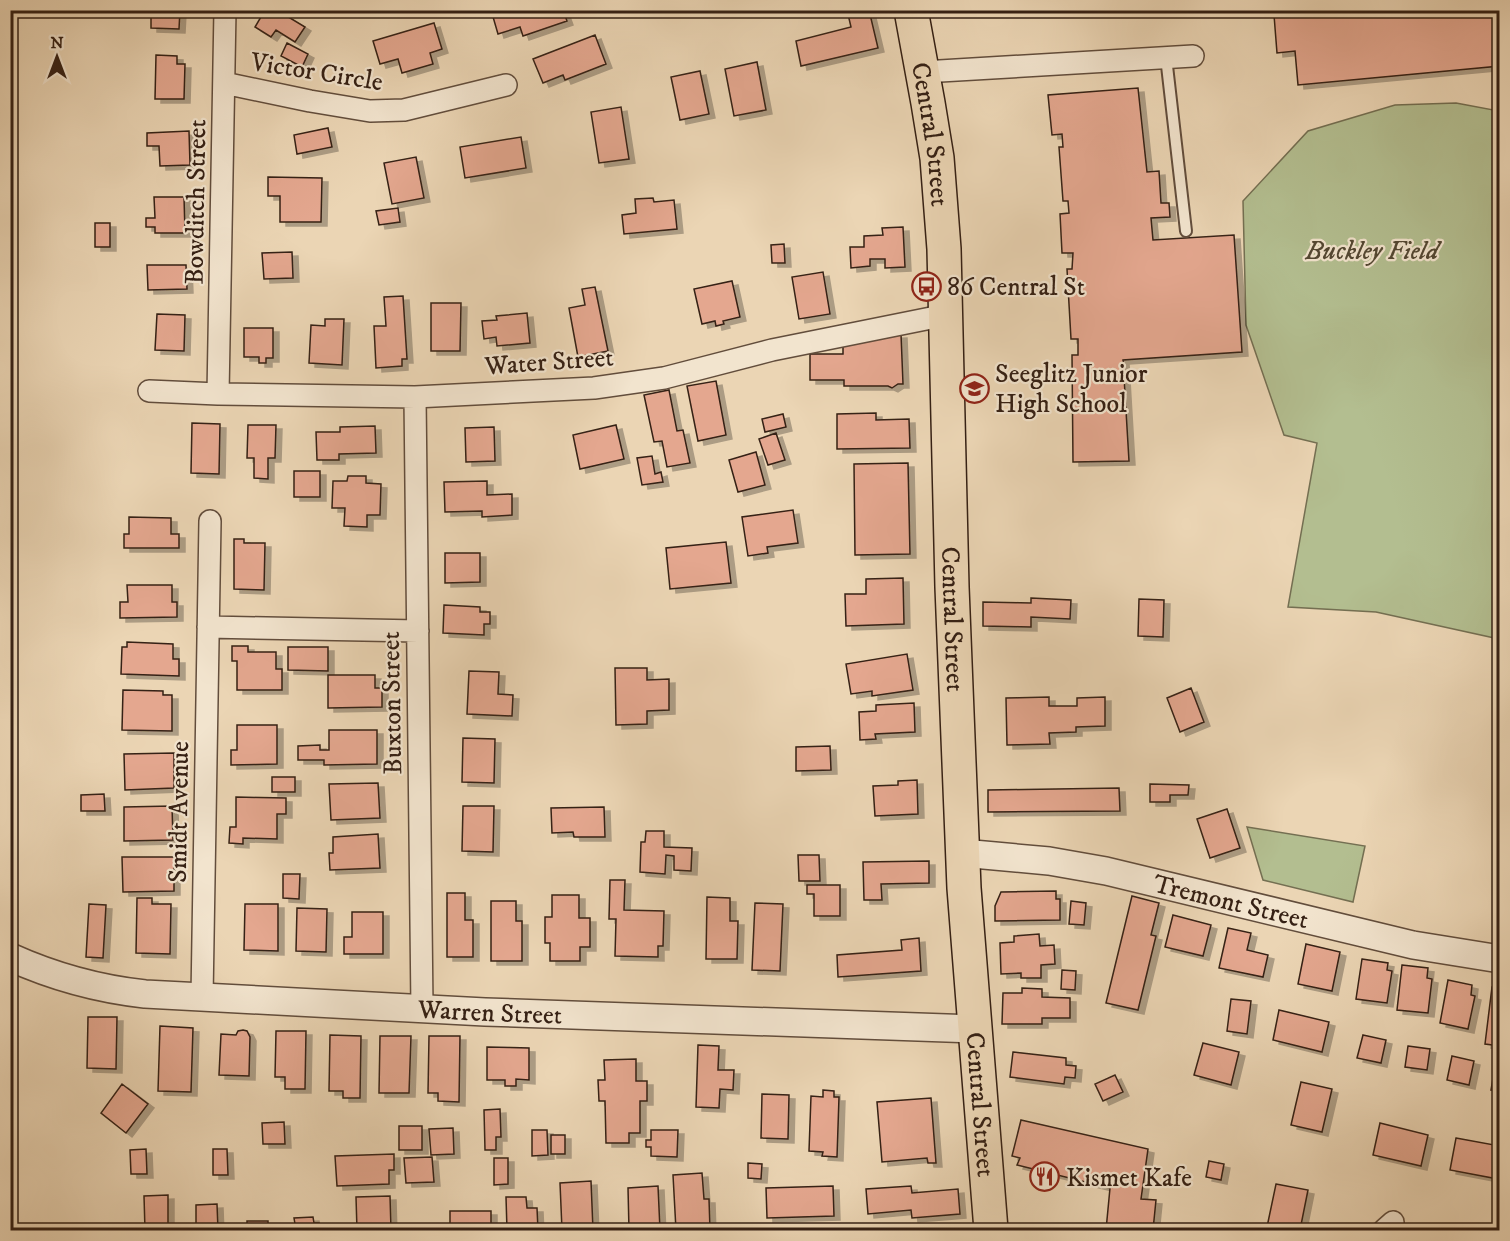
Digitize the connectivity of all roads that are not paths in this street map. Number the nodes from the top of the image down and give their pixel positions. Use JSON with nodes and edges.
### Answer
{"nodes":[{"id":1,"x":225,"y":10,"type":"edge"},
{"id":2,"x":911,"y":10,"type":"edge"},
{"id":3,"x":1193,"y":56,"type":"dead end"},
{"id":4,"x":1166,"y":57,"type":"junction"},
{"id":5,"x":923,"y":72,"type":"junction"},
{"id":6,"x":224,"y":83,"type":"junction"},
{"id":7,"x":506,"y":85,"type":"dead end"},
{"id":8,"x":1186,"y":231,"type":"dead end"},
{"id":9,"x":946,"y":315,"type":"junction"},
{"id":10,"x":149,"y":391,"type":"dead end"},
{"id":11,"x":218,"y":394,"type":"junction"},
{"id":12,"x":414,"y":398,"type":"junction"},
{"id":13,"x":210,"y":521,"type":"dead end"},
{"id":14,"x":208,"y":627,"type":"junction"},
{"id":15,"x":418,"y":631,"type":"junction"},
{"id":16,"x":962,"y":853,"type":"junction"},
{"id":17,"x":10,"y":957,"type":"edge"},
{"id":18,"x":1500,"y":959,"type":"edge"},
{"id":19,"x":202,"y":997,"type":"junction"},
{"id":20,"x":422,"y":1008,"type":"junction"},
{"id":21,"x":975,"y":1029,"type":"junction"},
{"id":22,"x":991,"y":1230,"type":"edge"}],
"edges":[{"from":1,"to":6,"type":"street","name":"Bowditch Street"},
{"from":2,"to":5,"type":"main road","name":"Central Street"},
{"from":3,"to":4,"type":"street"},
{"from":4,"to":5,"type":"street"},
{"from":4,"to":8,"type":"lane"},
{"from":5,"to":9,"type":"main road","name":"Central Street"},
{"from":6,"to":7,"type":"street","name":"Victor Circle"},
{"from":6,"to":11,"type":"street","name":"Bowditch Street"},
{"from":9,"to":12,"type":"street","name":"Water Street"},
{"from":9,"to":16,"type":"main road","name":"Central Street"},
{"from":10,"to":11,"type":"street","name":"Water Street"},
{"from":11,"to":12,"type":"street","name":"Water Street"},
{"from":12,"to":15,"type":"street","name":"Buxton Street"},
{"from":13,"to":14,"type":"street","name":"Smidt Avenue"},
{"from":14,"to":15,"type":"street"},
{"from":14,"to":19,"type":"street","name":"Smidt Avenue"},
{"from":15,"to":20,"type":"street","name":"Buxton Street"},
{"from":16,"to":18,"type":"street","name":"Tremont Street"},
{"from":16,"to":21,"type":"main road","name":"Central Street"},
{"from":17,"to":19,"type":"street","name":"Warren Street"},
{"from":19,"to":20,"type":"street","name":"Warren Street"},
{"from":20,"to":21,"type":"street","name":"Warren Street"},
{"from":21,"to":22,"type":"main road","name":"Central Street"}]}
